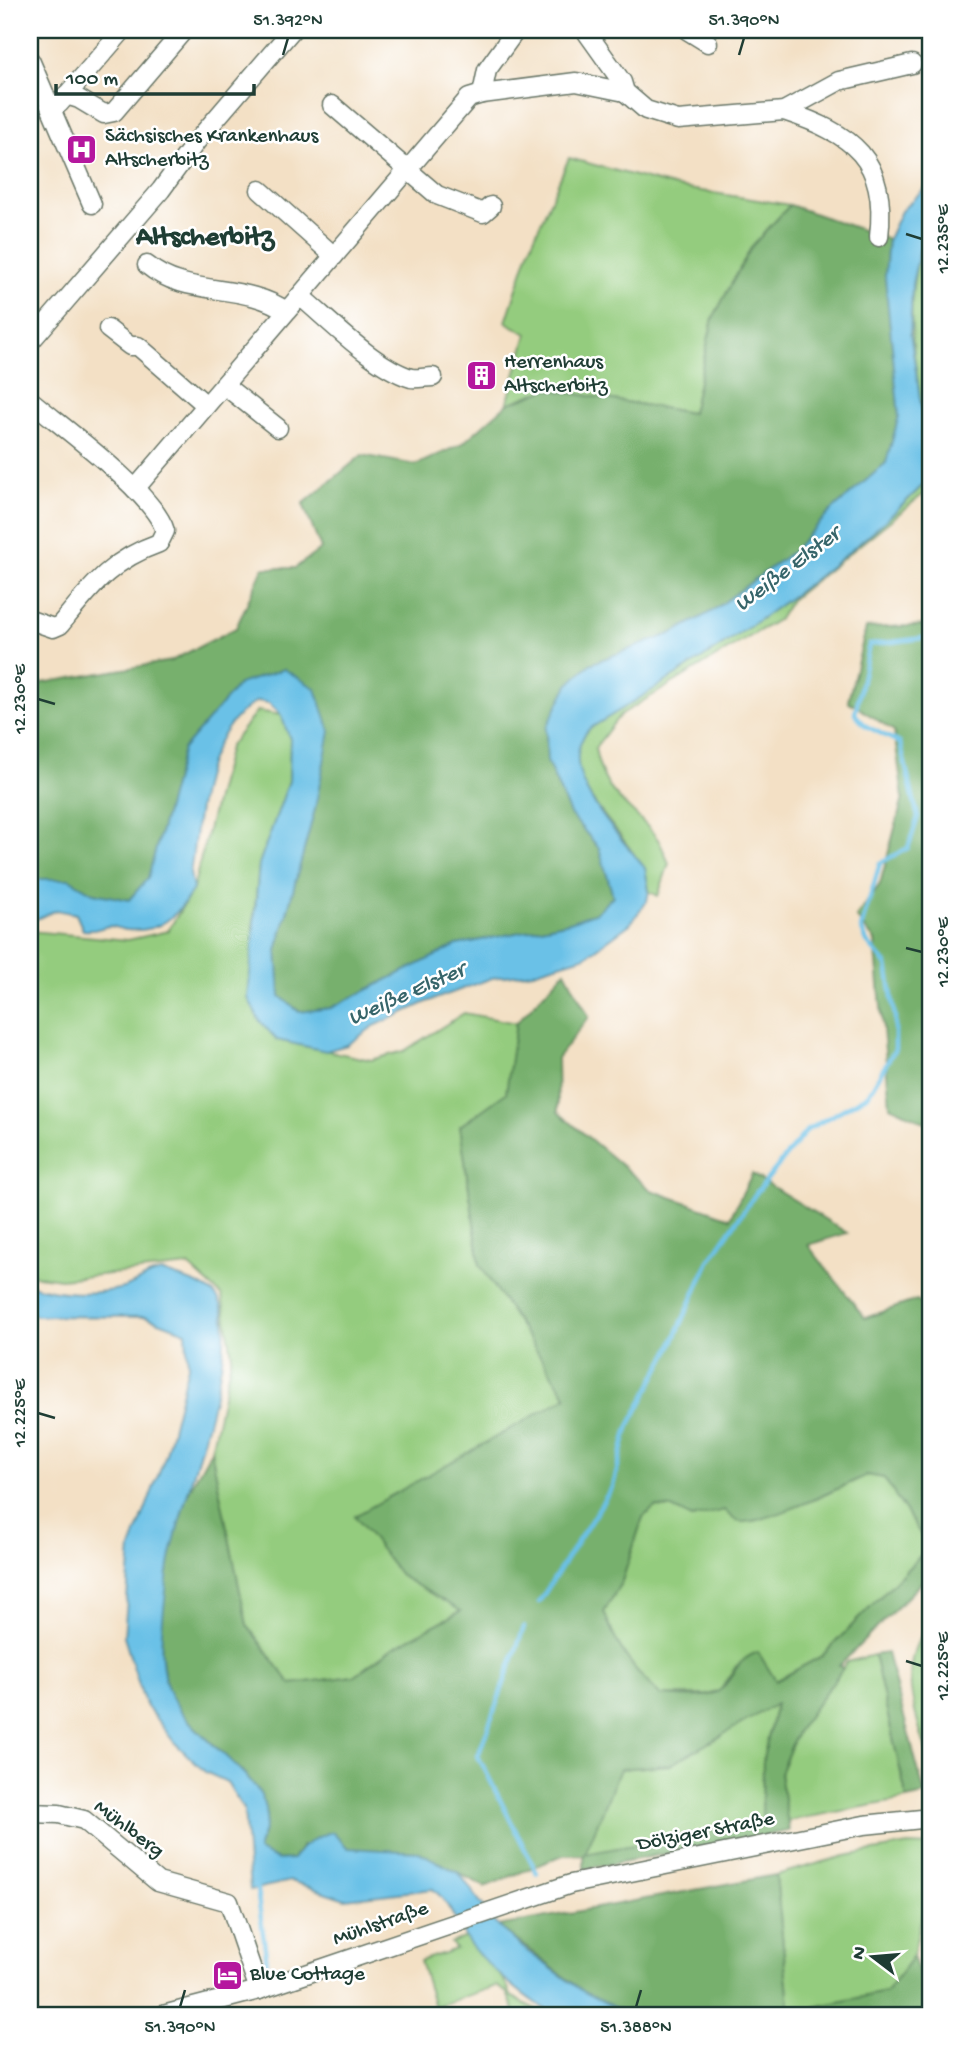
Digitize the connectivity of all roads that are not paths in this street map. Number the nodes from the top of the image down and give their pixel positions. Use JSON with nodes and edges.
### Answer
{"nodes":[{"id":1,"x":122,"y":30,"type":"edge"},
{"id":2,"x":184,"y":30,"type":"edge"},
{"id":3,"x":292,"y":30,"type":"edge"},
{"id":4,"x":516,"y":30,"type":"edge"},
{"id":5,"x":586,"y":30,"type":"edge"},
{"id":6,"x":687,"y":30,"type":"edge"},
{"id":7,"x":708,"y":43,"type":"dead end"},
{"id":8,"x":30,"y":60,"type":"edge"},
{"id":9,"x":912,"y":64,"type":"dead end"},
{"id":10,"x":625,"y":92,"type":"junction"},
{"id":11,"x":482,"y":94,"type":"junction"},
{"id":12,"x":66,"y":95,"type":"junction"},
{"id":13,"x":43,"y":101,"type":"edge"},
{"id":14,"x":332,"y":105,"type":"dead end"},
{"id":15,"x":784,"y":111,"type":"junction"},
{"id":16,"x":408,"y":169,"type":"junction"},
{"id":17,"x":260,"y":190,"type":"dead end"},
{"id":18,"x":92,"y":204,"type":"dead end"},
{"id":19,"x":491,"y":206,"type":"dead end"},
{"id":20,"x":879,"y":237,"type":"dead end"},
{"id":21,"x":334,"y":256,"type":"junction"},
{"id":22,"x":147,"y":265,"type":"dead end"},
{"id":23,"x":300,"y":296,"type":"junction"},
{"id":24,"x":286,"y":311,"type":"junction"},
{"id":25,"x":108,"y":329,"type":"dead end"},
{"id":26,"x":30,"y":342,"type":"edge"},
{"id":27,"x":433,"y":377,"type":"dead end"},
{"id":28,"x":224,"y":384,"type":"junction"},
{"id":29,"x":30,"y":400,"type":"edge"},
{"id":30,"x":206,"y":405,"type":"junction"},
{"id":31,"x":278,"y":428,"type":"dead end"},
{"id":32,"x":135,"y":489,"type":"junction"},
{"id":33,"x":30,"y":620,"type":"edge"},
{"id":34,"x":30,"y":1813,"type":"edge"},
{"id":35,"x":931,"y":1818,"type":"edge"},
{"id":36,"x":493,"y":1910,"type":"joint"},
{"id":37,"x":259,"y":1990,"type":"junction"},
{"id":38,"x":163,"y":2015,"type":"edge"}],
"edges":[{"from":1,"to":12,"type":"street"},
{"from":2,"to":12,"type":"street"},
{"from":3,"to":26,"type":"street"},
{"from":4,"to":11,"type":"street"},
{"from":5,"to":10,"type":"street"},
{"from":6,"to":7,"type":"street"},
{"from":8,"to":13,"type":"street"},
{"from":9,"to":15,"type":"street"},
{"from":10,"to":11,"type":"street"},
{"from":10,"to":15,"type":"street"},
{"from":11,"to":16,"type":"street"},
{"from":12,"to":13,"type":"street"},
{"from":13,"to":18,"type":"street"},
{"from":14,"to":16,"type":"street"},
{"from":15,"to":20,"type":"street"},
{"from":16,"to":19,"type":"street"},
{"from":16,"to":21,"type":"street"},
{"from":17,"to":21,"type":"street"},
{"from":21,"to":23,"type":"street"},
{"from":22,"to":24,"type":"street"},
{"from":23,"to":24,"type":"street"},
{"from":23,"to":27,"type":"street"},
{"from":24,"to":28,"type":"street"},
{"from":25,"to":30,"type":"street"},
{"from":28,"to":30,"type":"street"},
{"from":28,"to":31,"type":"street"},
{"from":29,"to":32,"type":"street"},
{"from":30,"to":32,"type":"street"},
{"from":32,"to":33,"type":"street"},
{"from":34,"to":37,"type":"street","name":"Mühlberg"},
{"from":35,"to":36,"type":"street","name":"Dölziger Straße"},
{"from":36,"to":37,"type":"street","name":"Mühlstraße"},
{"from":37,"to":38,"type":"street","name":"Mühlstraße"}]}
